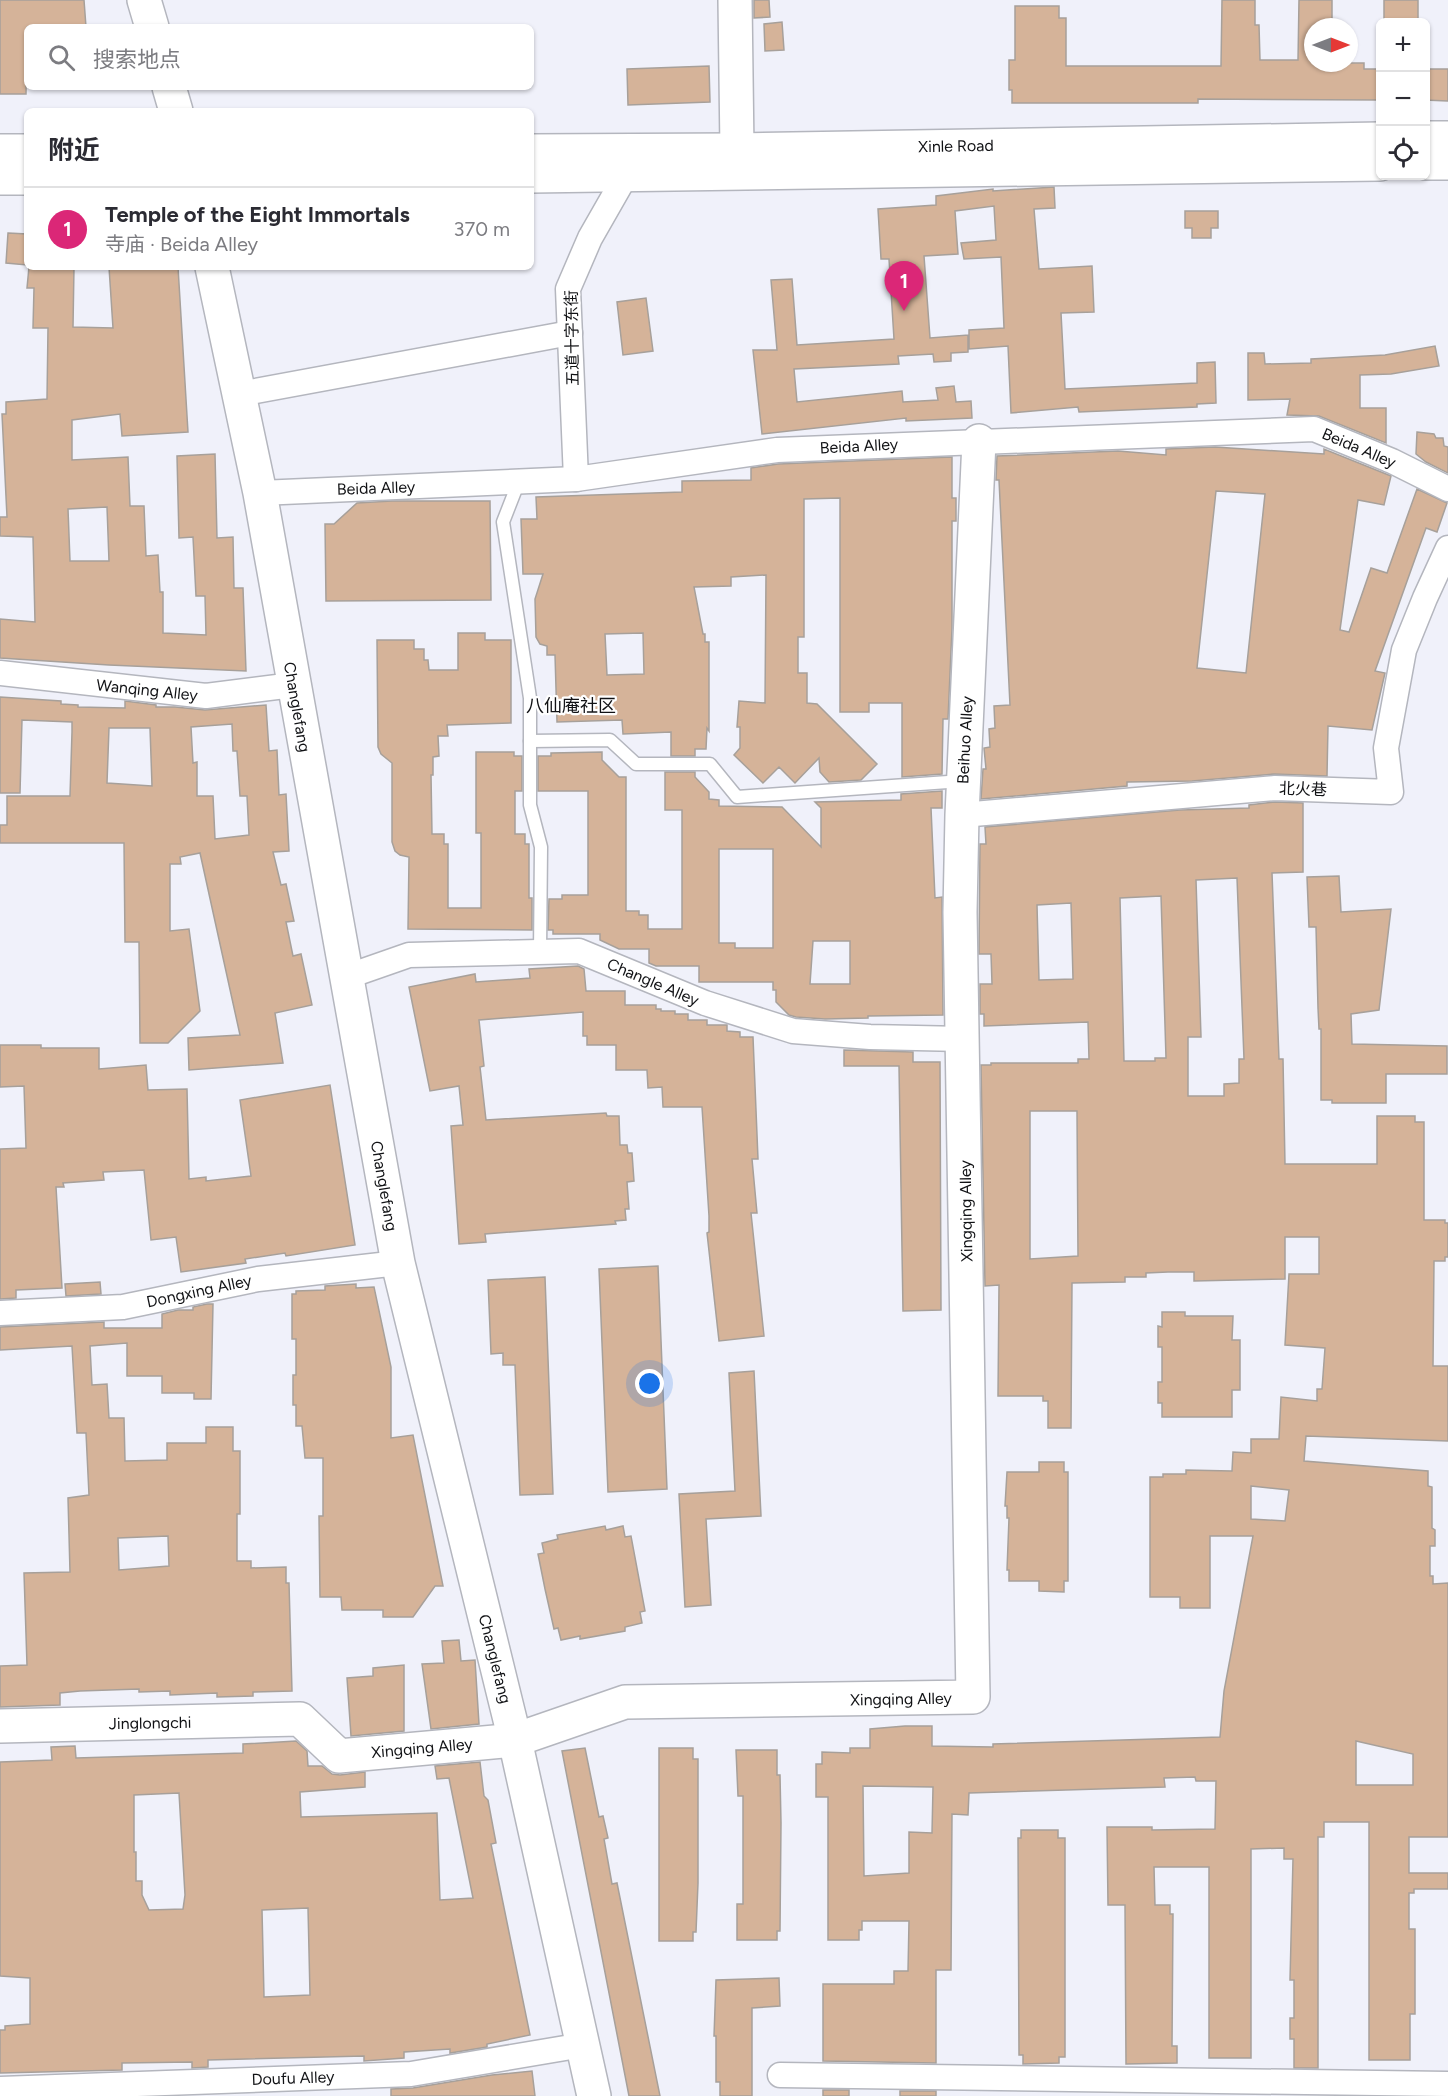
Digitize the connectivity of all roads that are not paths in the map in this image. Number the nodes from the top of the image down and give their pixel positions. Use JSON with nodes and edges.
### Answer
{"nodes":[{"id":1,"x":144,"y":0,"type":"edge"},
{"id":2,"x":735,"y":0,"type":"edge"},
{"id":3,"x":151,"y":24,"type":"edge"},
{"id":4,"x":170,"y":90,"type":"edge"},
{"id":5,"x":175,"y":108,"type":"edge"},
{"id":6,"x":1430,"y":138,"type":"edge"},
{"id":7,"x":1448,"y":138,"type":"edge"},
{"id":8,"x":1376,"y":139,"type":"edge"},
{"id":9,"x":0,"y":151,"type":"edge"},
{"id":10,"x":24,"y":151,"type":"edge"},
{"id":11,"x":534,"y":151,"type":"edge"},
{"id":12,"x":739,"y":162,"type":"junction"},
{"id":13,"x":1448,"y":163,"type":"edge"},
{"id":14,"x":1376,"y":164,"type":"edge"},
{"id":15,"x":1430,"y":164,"type":"edge"},
{"id":16,"x":626,"y":175,"type":"junction"},
{"id":17,"x":534,"y":176,"type":"edge"},
{"id":18,"x":0,"y":178,"type":"edge"},
{"id":19,"x":24,"y":178,"type":"edge"},
{"id":20,"x":213,"y":270,"type":"edge"},
{"id":21,"x":570,"y":333,"type":"junction"},
{"id":22,"x":239,"y":394,"type":"junction"},
{"id":23,"x":979,"y":441,"type":"junction"},
{"id":24,"x":576,"y":479,"type":"junction"},
{"id":25,"x":519,"y":482,"type":"junction"},
{"id":26,"x":1448,"y":489,"type":"edge"},
{"id":27,"x":260,"y":493,"type":"junction"},
{"id":28,"x":1448,"y":548,"type":"edge"},
{"id":29,"x":0,"y":673,"type":"edge"},
{"id":30,"x":293,"y":685,"type":"junction"},
{"id":31,"x":530,"y":741,"type":"junction"},
{"id":32,"x":963,"y":781,"type":"junction"},
{"id":33,"x":962,"y":815,"type":"junction"},
{"id":34,"x":540,"y":952,"type":"junction"},
{"id":35,"x":346,"y":977,"type":"junction"},
{"id":36,"x":963,"y":1039,"type":"junction"},
{"id":37,"x":398,"y":1263,"type":"junction"},
{"id":38,"x":0,"y":1313,"type":"edge"},
{"id":39,"x":300,"y":1719,"type":"joint"},
{"id":40,"x":0,"y":1726,"type":"edge"},
{"id":41,"x":514,"y":1740,"type":"junction"},
{"id":42,"x":583,"y":2046,"type":"junction"},
{"id":43,"x":780,"y":2074,"type":"dead end"},
{"id":44,"x":1448,"y":2084,"type":"edge"},
{"id":45,"x":0,"y":2089,"type":"edge"},
{"id":46,"x":594,"y":2096,"type":"edge"}],
"edges":[{"from":1,"to":3,"type":"street"},
{"from":2,"to":12,"type":"street"},
{"from":4,"to":5,"type":"street"},
{"from":6,"to":7,"type":"street"},
{"from":8,"to":12,"type":"street","name":"Xinle Road"},
{"from":9,"to":10,"type":"street"},
{"from":11,"to":12,"type":"street","name":"Xinle Road"},
{"from":12,"to":14,"type":"street","name":"Xinle Road"},
{"from":12,"to":16,"type":"street","name":"Xinle Road"},
{"from":13,"to":15,"type":"street"},
{"from":16,"to":17,"type":"street","name":"Xinle Road"},
{"from":16,"to":21,"type":"street","name":"五道十字东街"},
{"from":18,"to":19,"type":"street"},
{"from":20,"to":22,"type":"street","name":"Changlefang"},
{"from":21,"to":22,"type":"street"},
{"from":21,"to":24,"type":"street","name":"五道十字东街"},
{"from":22,"to":27,"type":"street","name":"Changlefang"},
{"from":23,"to":24,"type":"street","name":"Beida Alley"},
{"from":23,"to":26,"type":"street","name":"Beida Alley"},
{"from":23,"to":32,"type":"street","name":"Beihuo Alley"},
{"from":24,"to":25,"type":"street","name":"Beida Alley"},
{"from":25,"to":27,"type":"street","name":"Beida Alley"},
{"from":25,"to":31,"type":"lane"},
{"from":27,"to":30,"type":"street","name":"Changlefang"},
{"from":28,"to":33,"type":"street","name":"北火巷"},
{"from":29,"to":30,"type":"street","name":"Wanqing Alley"},
{"from":30,"to":35,"type":"street","name":"Changlefang"},
{"from":31,"to":32,"type":"lane"},
{"from":31,"to":34,"type":"lane"},
{"from":32,"to":33,"type":"street","name":"Beihuo Alley"},
{"from":33,"to":36,"type":"street","name":"Beihuo Alley"},
{"from":34,"to":35,"type":"street","name":"Changle Alley"},
{"from":34,"to":36,"type":"street","name":"Changle Alley"},
{"from":35,"to":37,"type":"street","name":"Changlefang"},
{"from":36,"to":41,"type":"street","name":"Xingqing Alley"},
{"from":37,"to":38,"type":"street","name":"Dongxing Alley"},
{"from":37,"to":41,"type":"street","name":"Changlefang"},
{"from":39,"to":40,"type":"street","name":"Jinglongchi"},
{"from":39,"to":41,"type":"street","name":"Xingqing Alley"},
{"from":41,"to":42,"type":"street","name":"Changlefang"},
{"from":42,"to":45,"type":"street","name":"Doufu Alley"},
{"from":42,"to":46,"type":"street","name":"Changlefang"},
{"from":43,"to":44,"type":"street"}]}
